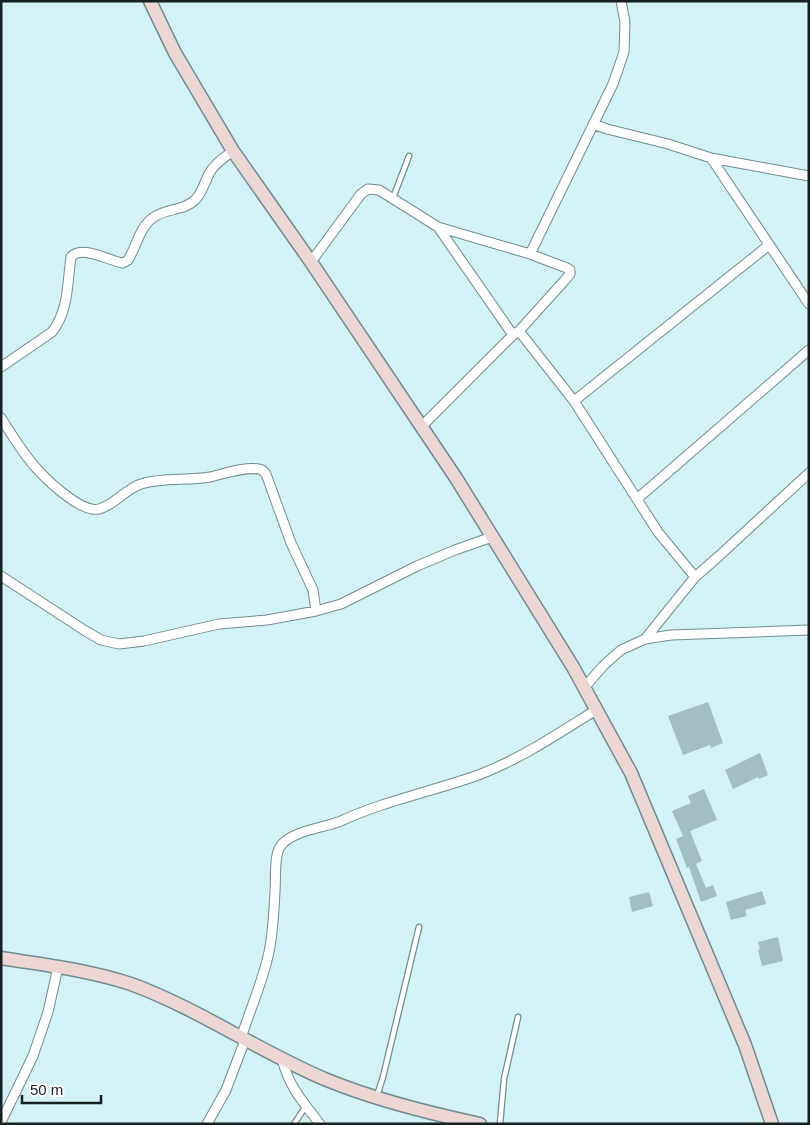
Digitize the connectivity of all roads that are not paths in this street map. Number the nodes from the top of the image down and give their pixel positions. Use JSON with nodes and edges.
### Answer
{"nodes":[{"id":1,"x":150,"y":1,"type":"edge"},
{"id":2,"x":621,"y":1,"type":"edge"},
{"id":3,"x":592,"y":124,"type":"junction"},
{"id":4,"x":233,"y":151,"type":"junction"},
{"id":5,"x":409,"y":156,"type":"dead end"},
{"id":6,"x":711,"y":158,"type":"junction"},
{"id":7,"x":809,"y":176,"type":"edge"},
{"id":8,"x":393,"y":200,"type":"junction"},
{"id":9,"x":438,"y":226,"type":"junction"},
{"id":10,"x":769,"y":246,"type":"junction"},
{"id":11,"x":530,"y":254,"type":"junction"},
{"id":12,"x":311,"y":262,"type":"junction"},
{"id":13,"x":809,"y":304,"type":"edge"},
{"id":14,"x":516,"y":333,"type":"junction"},
{"id":15,"x":809,"y":350,"type":"edge"},
{"id":16,"x":1,"y":367,"type":"edge"},
{"id":17,"x":574,"y":402,"type":"junction"},
{"id":18,"x":1,"y":418,"type":"edge"},
{"id":19,"x":421,"y":426,"type":"junction"},
{"id":20,"x":809,"y":473,"type":"edge"},
{"id":21,"x":637,"y":499,"type":"junction"},
{"id":22,"x":492,"y":537,"type":"junction"},
{"id":23,"x":1,"y":576,"type":"edge"},
{"id":24,"x":695,"y":577,"type":"junction"},
{"id":25,"x":316,"y":611,"type":"junction"},
{"id":26,"x":809,"y":630,"type":"edge"},
{"id":27,"x":645,"y":639,"type":"junction"},
{"id":28,"x":584,"y":688,"type":"junction"},
{"id":29,"x":596,"y":710,"type":"junction"},
{"id":30,"x":419,"y":927,"type":"dead end"},
{"id":31,"x":1,"y":958,"type":"edge"},
{"id":32,"x":58,"y":967,"type":"junction"},
{"id":33,"x":518,"y":1017,"type":"dead end"},
{"id":34,"x":243,"y":1039,"type":"junction"},
{"id":35,"x":282,"y":1059,"type":"junction"},
{"id":36,"x":376,"y":1098,"type":"junction"},
{"id":37,"x":306,"y":1106,"type":"junction"},
{"id":38,"x":1,"y":1122,"type":"edge"},
{"id":39,"x":207,"y":1124,"type":"edge"},
{"id":40,"x":294,"y":1124,"type":"edge"},
{"id":41,"x":320,"y":1124,"type":"edge"},
{"id":42,"x":480,"y":1124,"type":"edge"},
{"id":43,"x":500,"y":1124,"type":"edge"},
{"id":44,"x":772,"y":1124,"type":"edge"}],
"edges":[{"from":1,"to":4,"type":"main road"},
{"from":2,"to":3,"type":"street"},
{"from":3,"to":6,"type":"street"},
{"from":3,"to":11,"type":"street"},
{"from":4,"to":12,"type":"main road"},
{"from":4,"to":16,"type":"street"},
{"from":5,"to":8,"type":"lane"},
{"from":6,"to":7,"type":"street"},
{"from":6,"to":10,"type":"street"},
{"from":8,"to":9,"type":"street"},
{"from":8,"to":12,"type":"street"},
{"from":9,"to":11,"type":"street"},
{"from":9,"to":14,"type":"street"},
{"from":10,"to":13,"type":"street"},
{"from":10,"to":17,"type":"street"},
{"from":11,"to":14,"type":"street"},
{"from":12,"to":19,"type":"main road"},
{"from":14,"to":17,"type":"street"},
{"from":14,"to":19,"type":"street"},
{"from":15,"to":21,"type":"street"},
{"from":17,"to":21,"type":"street"},
{"from":18,"to":25,"type":"street"},
{"from":19,"to":22,"type":"main road"},
{"from":20,"to":24,"type":"street"},
{"from":21,"to":24,"type":"street"},
{"from":22,"to":25,"type":"street"},
{"from":22,"to":28,"type":"main road"},
{"from":23,"to":25,"type":"street"},
{"from":24,"to":27,"type":"street"},
{"from":26,"to":27,"type":"street"},
{"from":27,"to":28,"type":"street"},
{"from":28,"to":29,"type":"main road"},
{"from":29,"to":34,"type":"street"},
{"from":29,"to":44,"type":"main road"},
{"from":30,"to":36,"type":"lane"},
{"from":31,"to":32,"type":"main road"},
{"from":32,"to":34,"type":"main road"},
{"from":32,"to":38,"type":"street"},
{"from":33,"to":43,"type":"lane"},
{"from":34,"to":35,"type":"main road"},
{"from":34,"to":39,"type":"street"},
{"from":35,"to":36,"type":"main road"},
{"from":35,"to":37,"type":"street"},
{"from":36,"to":42,"type":"main road"},
{"from":37,"to":40,"type":"lane"},
{"from":37,"to":41,"type":"street"}]}
